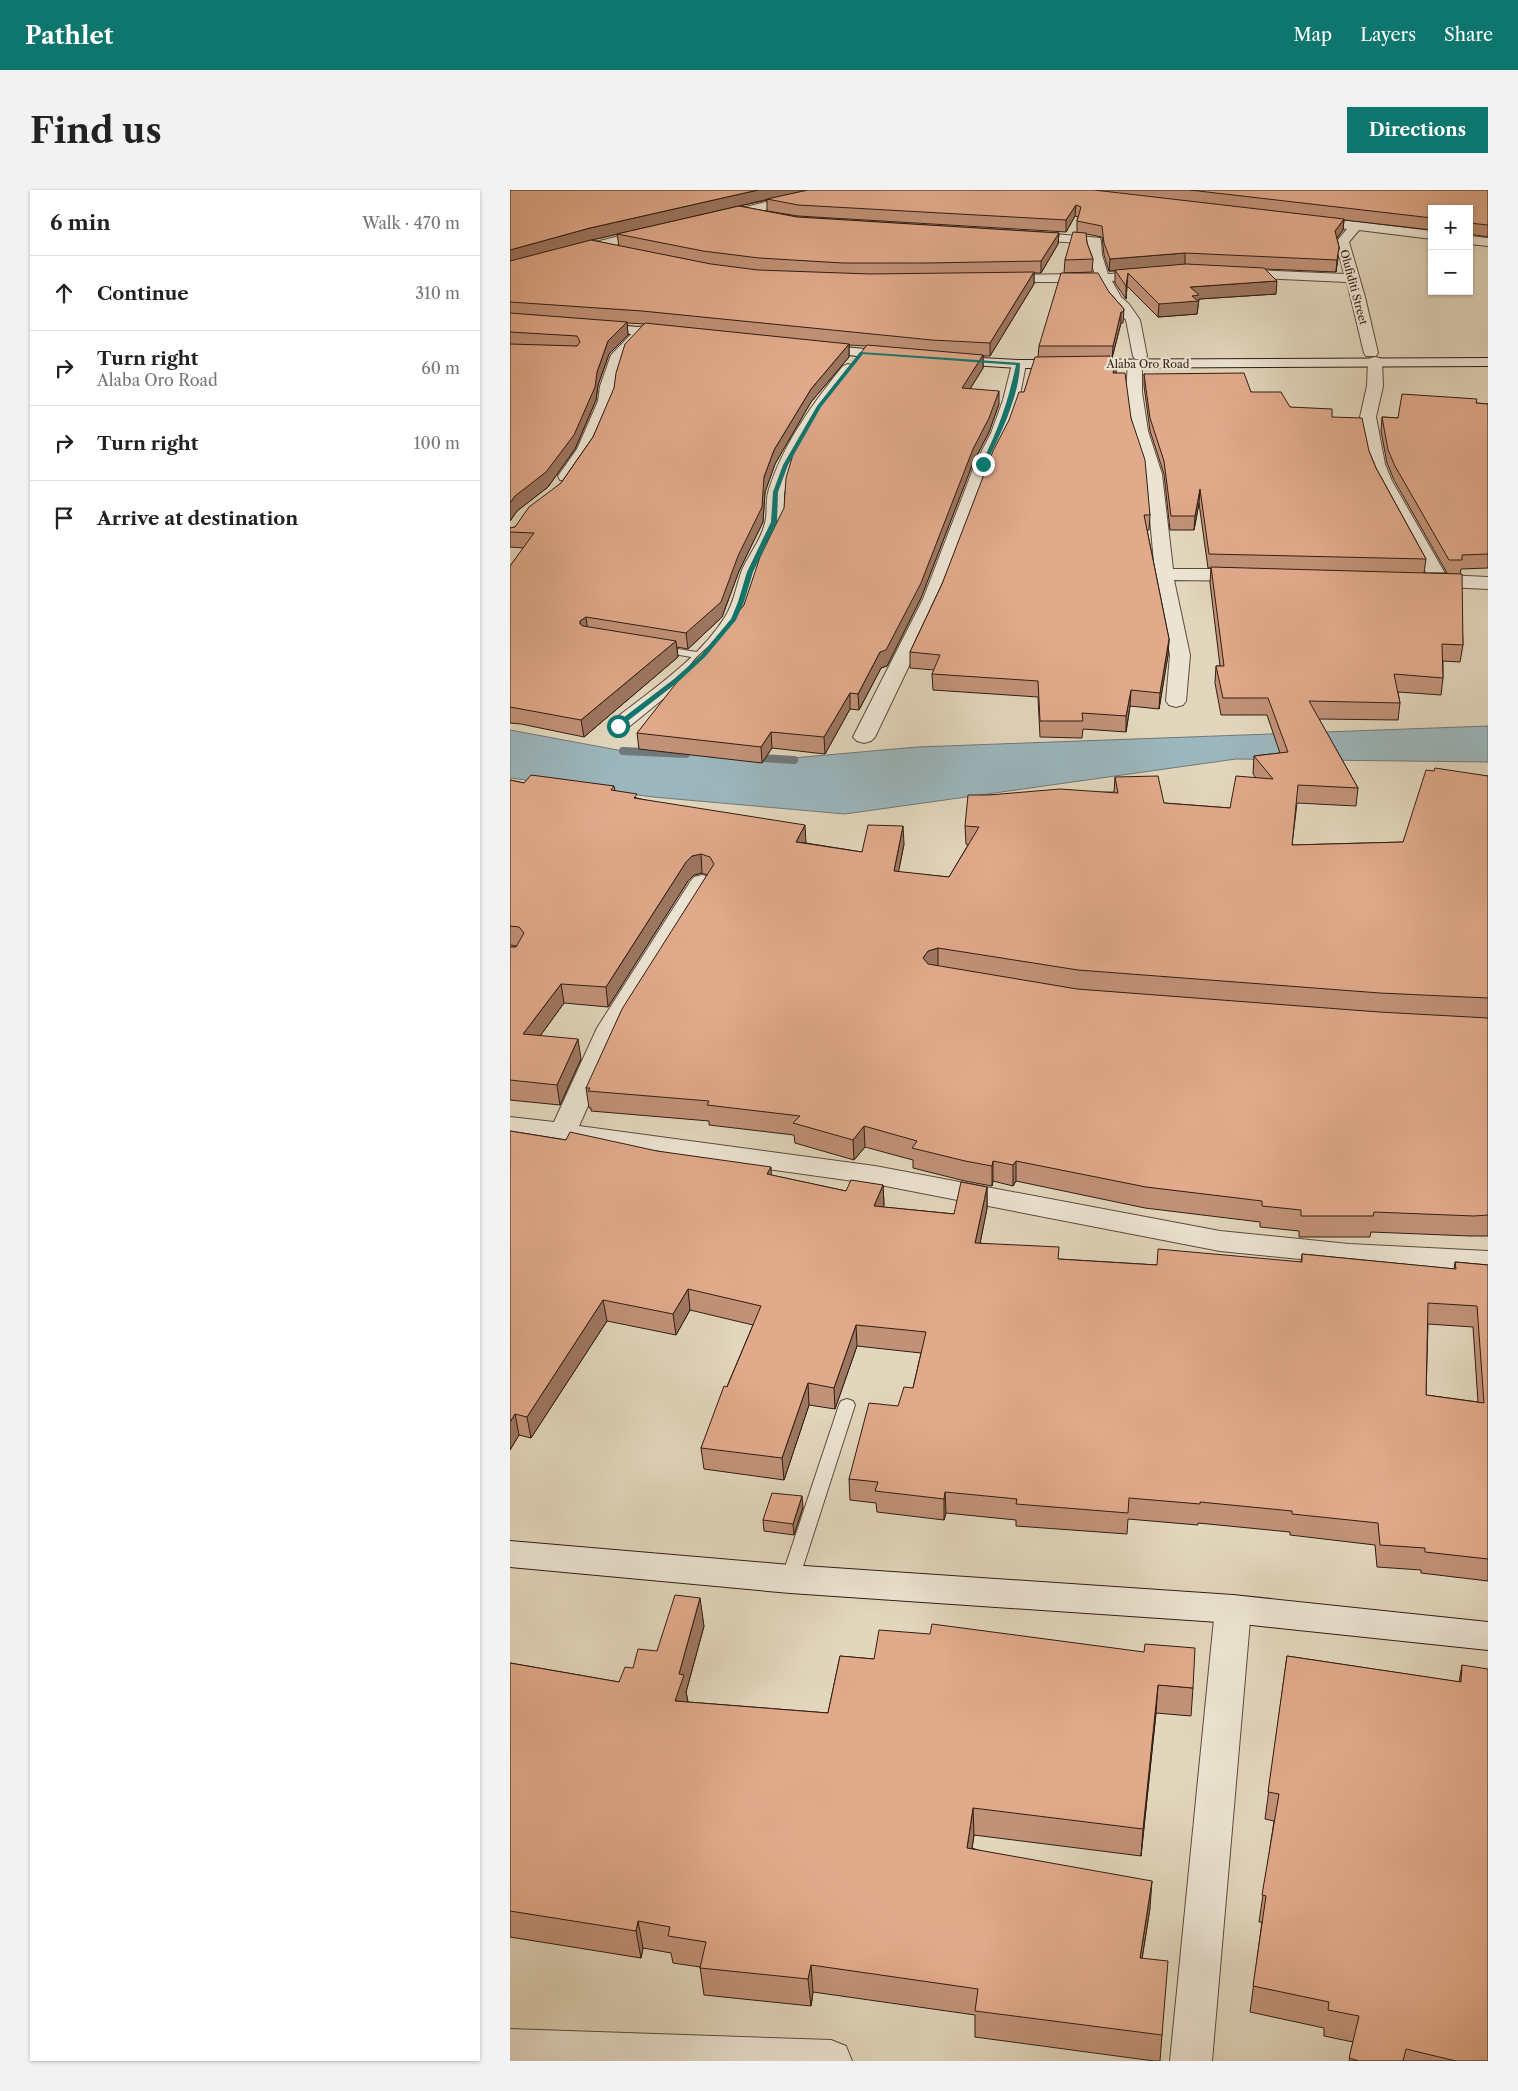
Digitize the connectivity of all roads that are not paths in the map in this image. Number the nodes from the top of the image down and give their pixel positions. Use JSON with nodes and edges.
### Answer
{"nodes":[{"id":1,"x":832,"y":190,"type":"edge"},
{"id":2,"x":743,"y":212,"type":"junction"},
{"id":3,"x":779,"y":218,"type":"edge"},
{"id":4,"x":1298,"y":219,"type":"edge"},
{"id":5,"x":704,"y":220,"type":"edge"},
{"id":6,"x":1356,"y":226,"type":"junction"},
{"id":7,"x":666,"y":229,"type":"edge"},
{"id":8,"x":1006,"y":234,"type":"edge"},
{"id":9,"x":1428,"y":235,"type":"edge"},
{"id":10,"x":1473,"y":240,"type":"edge"},
{"id":11,"x":1488,"y":242,"type":"edge"},
{"id":12,"x":592,"y":246,"type":"junction"},
{"id":13,"x":620,"y":252,"type":"edge"},
{"id":14,"x":510,"y":268,"type":"edge"},
{"id":15,"x":1166,"y":273,"type":"edge"},
{"id":16,"x":1222,"y":273,"type":"edge"},
{"id":17,"x":1103,"y":278,"type":"junction"},
{"id":18,"x":1351,"y":278,"type":"junction"},
{"id":19,"x":981,"y":280,"type":"edge"},
{"id":20,"x":643,"y":330,"type":"junction"},
{"id":21,"x":862,"y":353,"type":"junction"},
{"id":22,"x":1488,"y":355,"type":"edge"},
{"id":23,"x":1373,"y":357,"type":"junction"},
{"id":24,"x":1138,"y":360,"type":"junction"},
{"id":25,"x":1488,"y":362,"type":"edge"},
{"id":26,"x":1019,"y":364,"type":"junction"},
{"id":27,"x":555,"y":492,"type":"edge"},
{"id":28,"x":1164,"y":574,"type":"junction"},
{"id":29,"x":1262,"y":575,"type":"edge"},
{"id":30,"x":1409,"y":580,"type":"edge"},
{"id":31,"x":1439,"y":580,"type":"junction"},
{"id":32,"x":1488,"y":583,"type":"edge"},
{"id":33,"x":645,"y":647,"type":"edge"},
{"id":34,"x":703,"y":656,"type":"junction"},
{"id":35,"x":1176,"y":702,"type":"dead end"},
{"id":36,"x":618,"y":726,"type":"dead end"},
{"id":37,"x":864,"y":737,"type":"dead end"},
{"id":38,"x":702,"y":882,"type":"edge"},
{"id":39,"x":510,"y":1125,"type":"edge"},
{"id":40,"x":564,"y":1132,"type":"junction"},
{"id":41,"x":1488,"y":1261,"type":"edge"},
{"id":42,"x":847,"y":1405,"type":"dead end"},
{"id":43,"x":510,"y":1554,"type":"edge"},
{"id":44,"x":790,"y":1578,"type":"junction"},
{"id":45,"x":1233,"y":1609,"type":"junction"},
{"id":46,"x":1488,"y":1636,"type":"edge"},
{"id":47,"x":510,"y":2050,"type":"edge"},
{"id":48,"x":831,"y":2061,"type":"edge"},
{"id":49,"x":1191,"y":2061,"type":"edge"}],
"edges":[{"from":1,"to":2,"type":"street"},
{"from":2,"to":3,"type":"street"},
{"from":2,"to":5,"type":"street"},
{"from":4,"to":6,"type":"street"},
{"from":6,"to":9,"type":"street"},
{"from":6,"to":18,"type":"street","name":"Olufiditi Street"},
{"from":7,"to":12,"type":"street"},
{"from":8,"to":17,"type":"street"},
{"from":10,"to":11,"type":"street"},
{"from":12,"to":13,"type":"street"},
{"from":12,"to":14,"type":"street"},
{"from":15,"to":17,"type":"street"},
{"from":16,"to":18,"type":"street"},
{"from":17,"to":19,"type":"street"},
{"from":17,"to":24,"type":"street"},
{"from":18,"to":23,"type":"street","name":"Olufiditi Street"},
{"from":20,"to":20,"type":"street"},
{"from":20,"to":27,"type":"street"},
{"from":21,"to":21,"type":"street"},
{"from":21,"to":34,"type":"street"},
{"from":22,"to":23,"type":"street","name":"Alaba Oro Road"},
{"from":23,"to":24,"type":"street","name":"Alaba Oro Road"},
{"from":23,"to":25,"type":"street","name":"Alaba Oro Road"},
{"from":23,"to":31,"type":"street","name":"Olufiditi Street"},
{"from":24,"to":26,"type":"street","name":"Alaba Oro Road"},
{"from":24,"to":26,"type":"street","name":"Alaba Oro Road"},
{"from":24,"to":28,"type":"street"},
{"from":26,"to":37,"type":"street"},
{"from":28,"to":29,"type":"street"},
{"from":28,"to":35,"type":"street"},
{"from":30,"to":31,"type":"street"},
{"from":31,"to":32,"type":"street"},
{"from":33,"to":34,"type":"lane"},
{"from":34,"to":36,"type":"street"},
{"from":38,"to":40,"type":"street"},
{"from":39,"to":40,"type":"street"},
{"from":40,"to":41,"type":"street"},
{"from":42,"to":44,"type":"lane"},
{"from":43,"to":44,"type":"street"},
{"from":44,"to":45,"type":"street"},
{"from":45,"to":46,"type":"street"},
{"from":45,"to":49,"type":"street"},
{"from":47,"to":48,"type":"street"}]}
